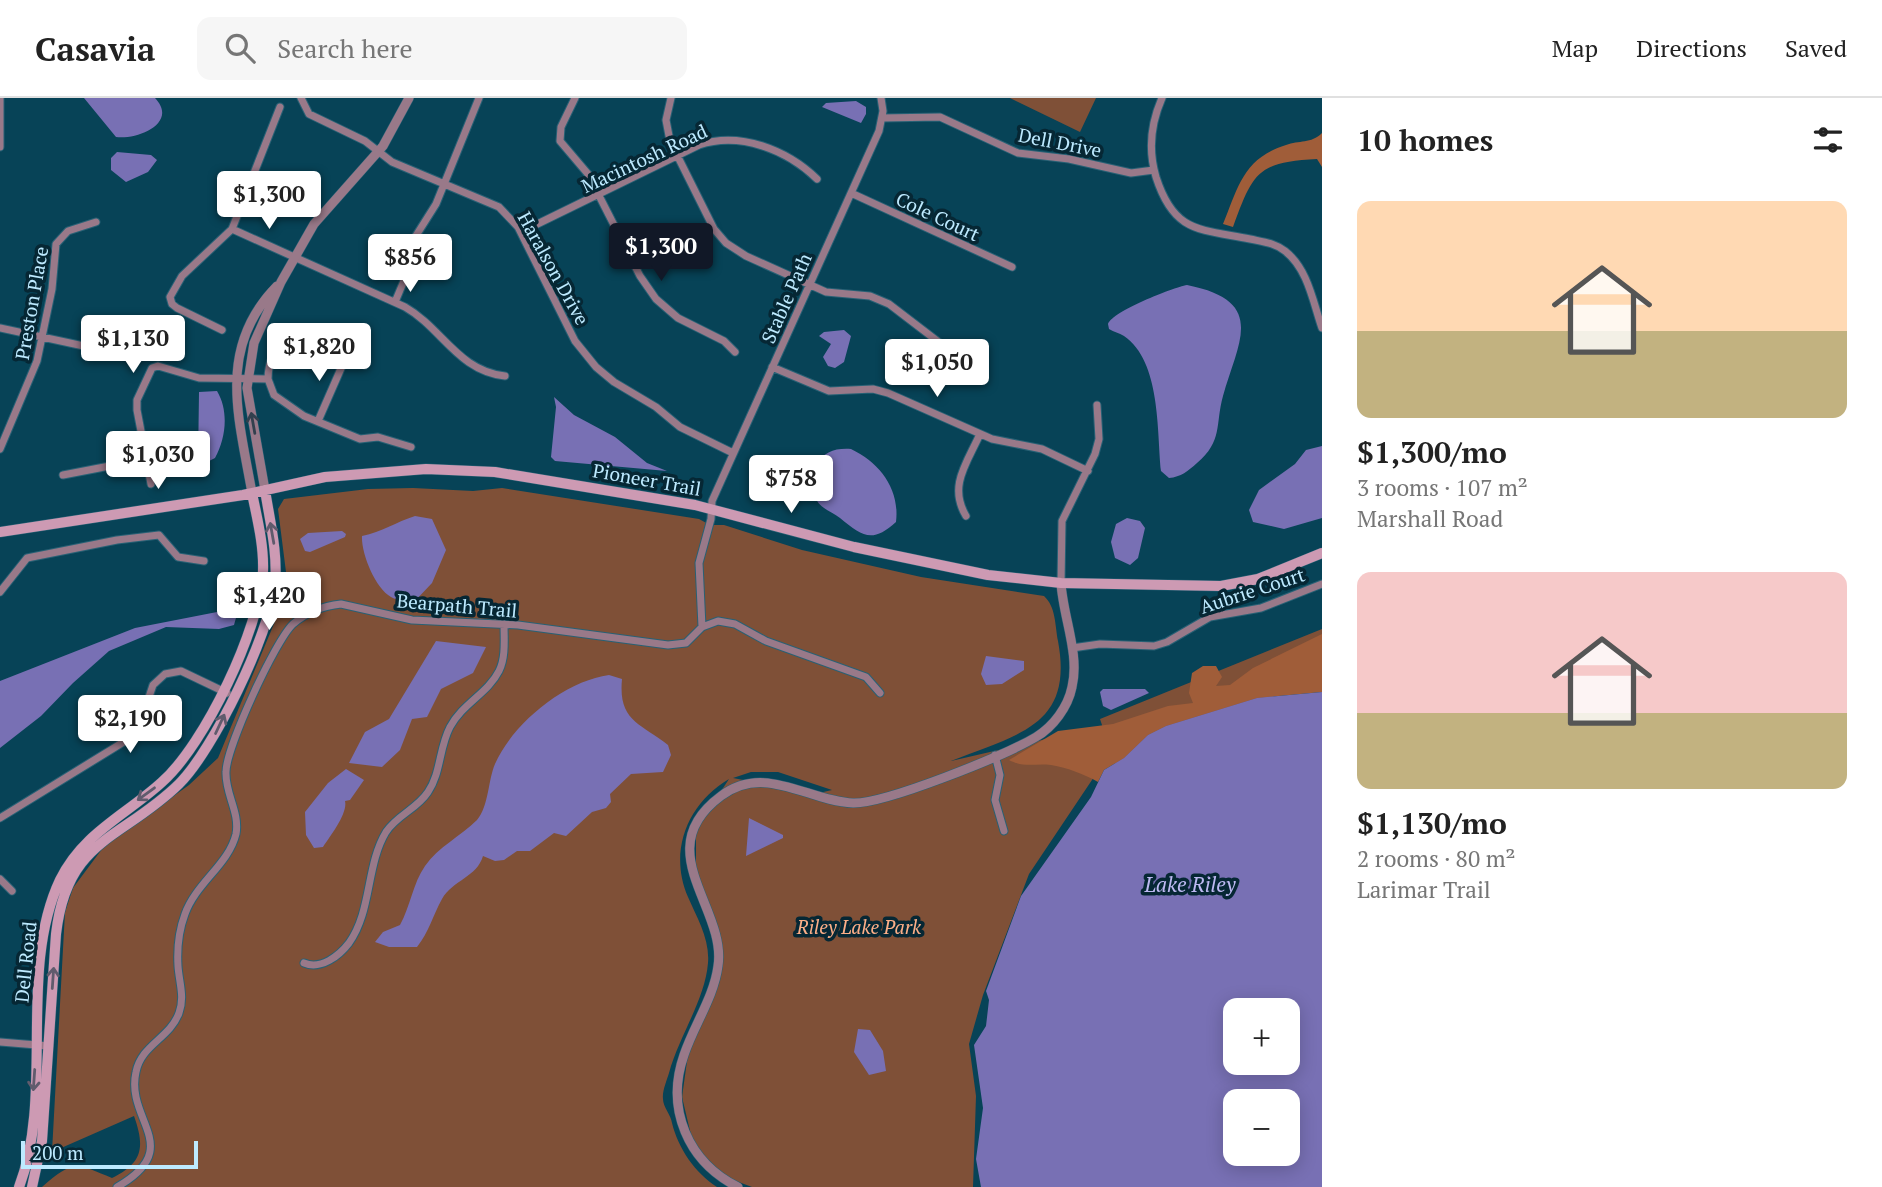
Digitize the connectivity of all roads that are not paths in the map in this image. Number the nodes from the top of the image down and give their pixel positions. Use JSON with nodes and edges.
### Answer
{"nodes":[{"id":1,"x":0,"y":98,"type":"edge"},
{"id":2,"x":302,"y":98,"type":"edge"},
{"id":3,"x":409,"y":98,"type":"edge"},
{"id":4,"x":479,"y":98,"type":"edge"},
{"id":5,"x":575,"y":98,"type":"edge"},
{"id":6,"x":671,"y":98,"type":"edge"},
{"id":7,"x":881,"y":98,"type":"edge"},
{"id":8,"x":1162,"y":98,"type":"edge"},
{"id":9,"x":280,"y":107,"type":"dead end"},
{"id":10,"x":882,"y":118,"type":"junction"},
{"id":11,"x":0,"y":147,"type":"edge"},
{"id":12,"x":378,"y":151,"type":"junction"},
{"id":13,"x":677,"y":156,"type":"junction"},
{"id":14,"x":1154,"y":170,"type":"junction"},
{"id":15,"x":817,"y":179,"type":"dead end"},
{"id":16,"x":445,"y":185,"type":"junction"},
{"id":17,"x":851,"y":193,"type":"junction"},
{"id":18,"x":599,"y":196,"type":"junction"},
{"id":19,"x":96,"y":222,"type":"dead end"},
{"id":20,"x":232,"y":229,"type":"junction"},
{"id":21,"x":521,"y":232,"type":"junction"},
{"id":22,"x":295,"y":258,"type":"junction"},
{"id":23,"x":1012,"y":267,"type":"dead end"},
{"id":24,"x":281,"y":282,"type":"junction"},
{"id":25,"x":809,"y":284,"type":"junction"},
{"id":26,"x":395,"y":302,"type":"junction"},
{"id":27,"x":0,"y":328,"type":"edge"},
{"id":28,"x":1322,"y":328,"type":"edge"},
{"id":29,"x":222,"y":330,"type":"dead end"},
{"id":30,"x":43,"y":337,"type":"junction"},
{"id":31,"x":93,"y":348,"type":"dead end"},
{"id":32,"x":735,"y":352,"type":"dead end"},
{"id":33,"x":953,"y":353,"type":"dead end"},
{"id":34,"x":346,"y":357,"type":"junction"},
{"id":35,"x":365,"y":365,"type":"dead end"},
{"id":36,"x":772,"y":368,"type":"junction"},
{"id":37,"x":505,"y":376,"type":"dead end"},
{"id":38,"x":236,"y":378,"type":"junction"},
{"id":39,"x":247,"y":379,"type":"junction"},
{"id":40,"x":268,"y":379,"type":"junction"},
{"id":41,"x":1097,"y":405,"type":"dead end"},
{"id":42,"x":318,"y":421,"type":"junction"},
{"id":43,"x":981,"y":434,"type":"junction"},
{"id":44,"x":411,"y":447,"type":"dead end"},
{"id":45,"x":0,"y":449,"type":"edge"},
{"id":46,"x":733,"y":453,"type":"junction"},
{"id":47,"x":146,"y":459,"type":"junction"},
{"id":48,"x":1088,"y":471,"type":"junction"},
{"id":49,"x":63,"y":475,"type":"dead end"},
{"id":50,"x":151,"y":485,"type":"dead end"},
{"id":51,"x":265,"y":490,"type":"junction"},
{"id":52,"x":252,"y":493,"type":"junction"},
{"id":53,"x":712,"y":509,"type":"junction"},
{"id":54,"x":966,"y":516,"type":"dead end"},
{"id":55,"x":0,"y":532,"type":"edge"},
{"id":56,"x":1322,"y":553,"type":"edge"},
{"id":57,"x":204,"y":561,"type":"dead end"},
{"id":58,"x":1062,"y":583,"type":"junction"},
{"id":59,"x":1322,"y":584,"type":"edge"},
{"id":60,"x":0,"y":592,"type":"edge"},
{"id":61,"x":504,"y":624,"type":"junction"},
{"id":62,"x":702,"y":627,"type":"junction"},
{"id":63,"x":1072,"y":649,"type":"junction"},
{"id":64,"x":222,"y":691,"type":"junction"},
{"id":65,"x":880,"y":693,"type":"dead end"},
{"id":66,"x":233,"y":695,"type":"junction"},
{"id":67,"x":995,"y":755,"type":"junction"},
{"id":68,"x":0,"y":818,"type":"edge"},
{"id":69,"x":1004,"y":831,"type":"dead end"},
{"id":70,"x":0,"y":879,"type":"edge"},
{"id":71,"x":12,"y":891,"type":"dead end"},
{"id":72,"x":304,"y":963,"type":"dead end"},
{"id":73,"x":0,"y":1042,"type":"edge"},
{"id":74,"x":36,"y":1045,"type":"junction"},
{"id":75,"x":49,"y":1046,"type":"junction"},
{"id":76,"x":19,"y":1187,"type":"edge"},
{"id":77,"x":32,"y":1187,"type":"edge"},
{"id":78,"x":117,"y":1187,"type":"edge"},
{"id":79,"x":738,"y":1187,"type":"edge"}],
"edges":[{"from":1,"to":11,"type":"street"},
{"from":2,"to":12,"type":"street","name":"Haralson Drive"},
{"from":3,"to":12,"type":"street","name":"Dell Road"},
{"from":4,"to":16,"type":"street"},
{"from":5,"to":18,"type":"street"},
{"from":6,"to":13,"type":"street"},
{"from":7,"to":10,"type":"street","name":"Stable Path"},
{"from":8,"to":14,"type":"street"},
{"from":9,"to":20,"type":"street"},
{"from":10,"to":14,"type":"street","name":"Dell Drive"},
{"from":10,"to":17,"type":"street","name":"Stable Path"},
{"from":12,"to":16,"type":"street","name":"Haralson Drive"},
{"from":12,"to":22,"type":"street","name":"Dell Road"},
{"from":13,"to":15,"type":"street","name":"Macintosh Road"},
{"from":13,"to":18,"type":"street","name":"Macintosh Road"},
{"from":13,"to":25,"type":"street"},
{"from":14,"to":28,"type":"street"},
{"from":16,"to":21,"type":"street","name":"Haralson Drive"},
{"from":16,"to":26,"type":"street"},
{"from":17,"to":23,"type":"street","name":"Cole Court"},
{"from":17,"to":25,"type":"street","name":"Stable Path"},
{"from":18,"to":21,"type":"street","name":"Macintosh Road"},
{"from":18,"to":32,"type":"street"},
{"from":19,"to":30,"type":"street","name":"Preston Place"},
{"from":20,"to":22,"type":"street"},
{"from":20,"to":29,"type":"street"},
{"from":21,"to":46,"type":"street","name":"Haralson Drive"},
{"from":22,"to":24,"type":"street","name":"Dell Road"},
{"from":22,"to":26,"type":"street"},
{"from":24,"to":38,"type":"street","name":"Dell Road"},
{"from":24,"to":39,"type":"street","name":"Dell Road"},
{"from":25,"to":33,"type":"street"},
{"from":25,"to":36,"type":"street","name":"Stable Path"},
{"from":26,"to":37,"type":"street"},
{"from":27,"to":30,"type":"street"},
{"from":30,"to":31,"type":"street"},
{"from":30,"to":45,"type":"street","name":"Preston Place"},
{"from":34,"to":35,"type":"street"},
{"from":34,"to":40,"type":"street"},
{"from":34,"to":42,"type":"street"},
{"from":36,"to":43,"type":"street"},
{"from":36,"to":46,"type":"street","name":"Stable Path"},
{"from":38,"to":39,"type":"street"},
{"from":38,"to":47,"type":"street"},
{"from":38,"to":52,"type":"street","name":"Dell Road"},
{"from":39,"to":40,"type":"street"},
{"from":51,"to":39,"type":"street","name":"Dell Road","one_way":true},
{"from":40,"to":42,"type":"street"},
{"from":41,"to":48,"type":"street"},
{"from":42,"to":44,"type":"street"},
{"from":43,"to":48,"type":"street"},
{"from":43,"to":54,"type":"street"},
{"from":46,"to":53,"type":"street","name":"Stable Path"},
{"from":47,"to":49,"type":"street"},
{"from":47,"to":50,"type":"street"},
{"from":48,"to":58,"type":"street"},
{"from":51,"to":52,"type":"main road","name":"Pioneer Trail"},
{"from":51,"to":53,"type":"main road","name":"Pioneer Trail"},
{"from":66,"to":51,"type":"main road","name":"Dell Road","one_way":true},
{"from":52,"to":55,"type":"main road","name":"Pioneer Trail"},
{"from":52,"to":64,"type":"main road","name":"Dell Road"},
{"from":53,"to":58,"type":"main road","name":"Pioneer Trail"},
{"from":53,"to":62,"type":"street"},
{"from":56,"to":58,"type":"main road","name":"Pioneer Trail"},
{"from":57,"to":60,"type":"street"},
{"from":58,"to":63,"type":"street"},
{"from":59,"to":63,"type":"street","name":"Aubrie Court"},
{"from":61,"to":62,"type":"street","name":"Bearpath Trail"},
{"from":61,"to":72,"type":"street"},
{"from":61,"to":78,"type":"street","name":"Bearpath Trail"},
{"from":62,"to":65,"type":"street","name":"Bearpath Trail"},
{"from":63,"to":67,"type":"street"},
{"from":64,"to":66,"type":"street"},
{"from":64,"to":68,"type":"street"},
{"from":64,"to":74,"type":"main road","name":"Dell Road","one_way":true},
{"from":75,"to":66,"type":"main road","name":"Dell Road","one_way":true},
{"from":67,"to":69,"type":"street"},
{"from":67,"to":79,"type":"street"},
{"from":70,"to":71,"type":"street"},
{"from":73,"to":74,"type":"street"},
{"from":74,"to":75,"type":"street"},
{"from":74,"to":76,"type":"main road","name":"Dell Road","one_way":true},
{"from":75,"to":77,"type":"main road","name":"Dell Road"}]}
